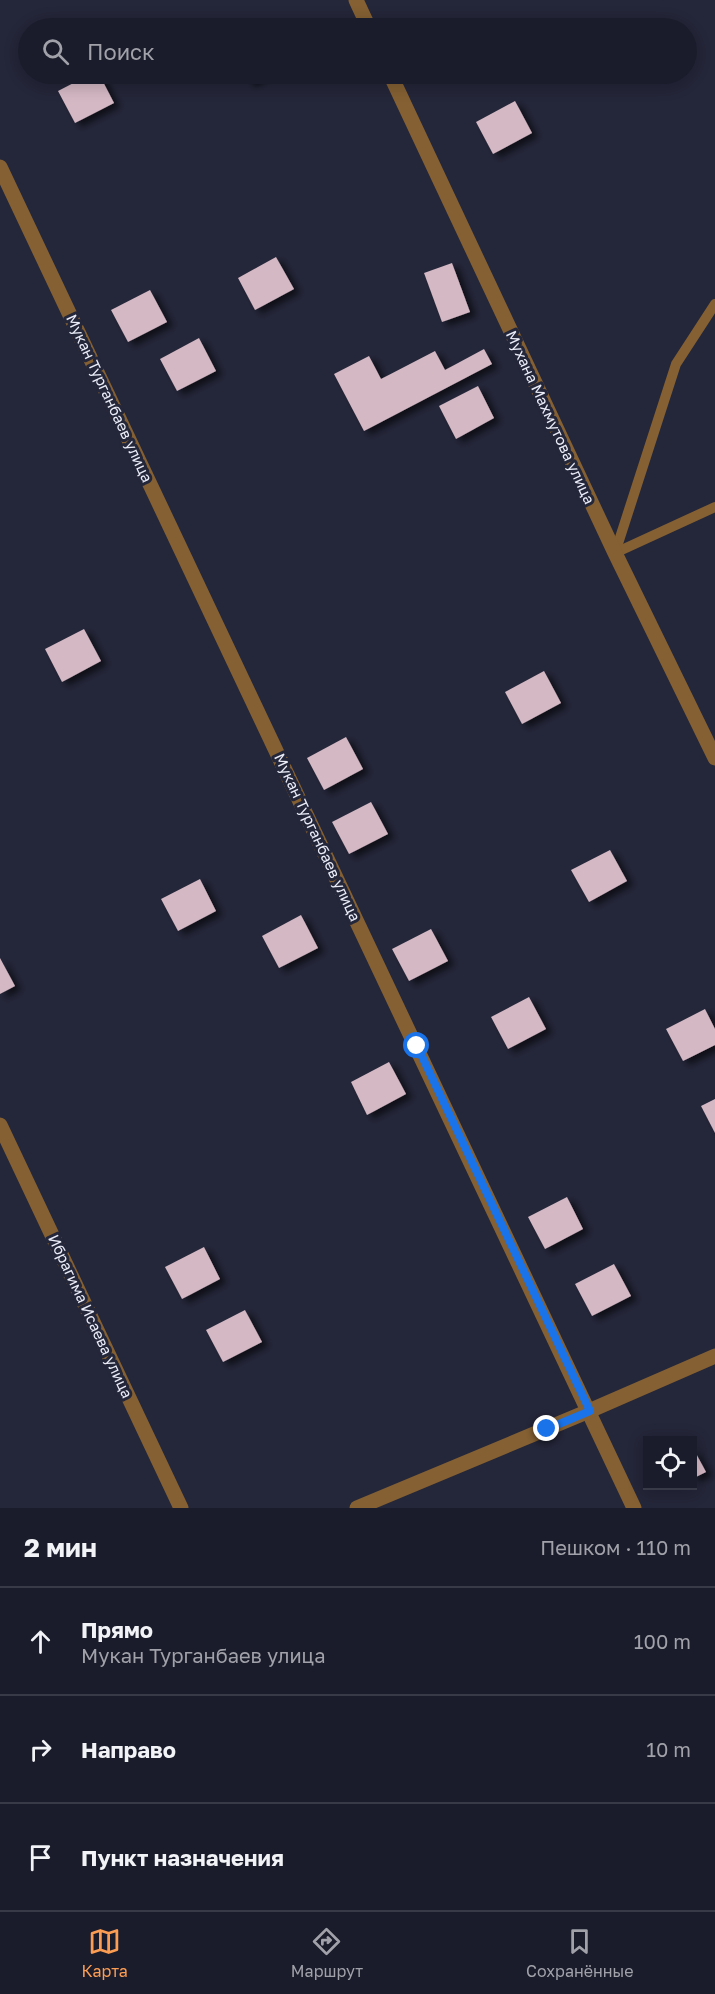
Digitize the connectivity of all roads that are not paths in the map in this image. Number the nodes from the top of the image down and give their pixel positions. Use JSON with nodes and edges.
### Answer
{"nodes":[{"id":1,"x":356,"y":0,"type":"edge"},
{"id":2,"x":364,"y":18,"type":"edge"},
{"id":3,"x":395,"y":84,"type":"edge"},
{"id":4,"x":0,"y":167,"type":"edge"},
{"id":5,"x":715,"y":304,"type":"edge"},
{"id":6,"x":715,"y":507,"type":"edge"},
{"id":7,"x":615,"y":553,"type":"junction"},
{"id":8,"x":715,"y":758,"type":"edge"},
{"id":9,"x":0,"y":1125,"type":"edge"},
{"id":10,"x":715,"y":1356,"type":"edge"},
{"id":11,"x":590,"y":1411,"type":"junction"},
{"id":12,"x":181,"y":1508,"type":"edge"},
{"id":13,"x":357,"y":1508,"type":"edge"},
{"id":14,"x":634,"y":1508,"type":"edge"}],
"edges":[{"from":1,"to":2,"type":"street"},
{"from":3,"to":7,"type":"street","name":"Мухана Махмутова улица"},
{"from":4,"to":11,"type":"street","name":"Мукан Турганбаев улица"},
{"from":5,"to":7,"type":"lane"},
{"from":6,"to":7,"type":"lane"},
{"from":7,"to":8,"type":"street","name":"Мухана Махмутова улица"},
{"from":9,"to":12,"type":"street","name":"Ибрагима Исаева улица"},
{"from":10,"to":11,"type":"street"},
{"from":11,"to":13,"type":"street"},
{"from":11,"to":14,"type":"street","name":"Мукан Турганбаев улица"}]}
